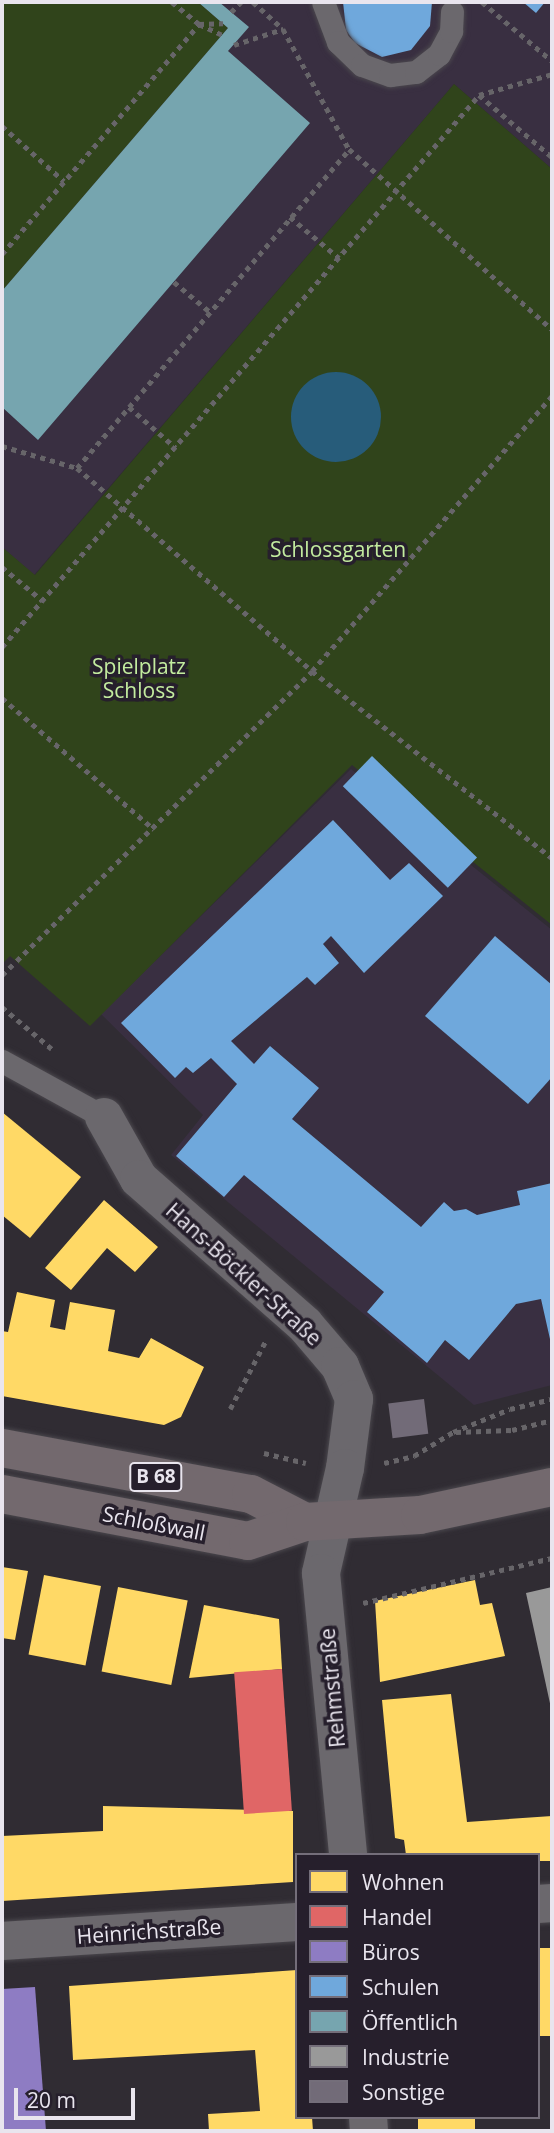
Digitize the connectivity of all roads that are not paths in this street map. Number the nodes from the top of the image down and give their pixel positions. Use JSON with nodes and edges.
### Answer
{"nodes":[{"id":1,"x":323,"y":2,"type":"edge"},
{"id":2,"x":452,"y":12,"type":"dead end"},
{"id":3,"x":2,"y":1061,"type":"edge"},
{"id":4,"x":104,"y":1117,"type":"joint"},
{"id":5,"x":2,"y":1448,"type":"edge"},
{"id":6,"x":552,"y":1487,"type":"edge"},
{"id":7,"x":2,"y":1494,"type":"edge"},
{"id":8,"x":318,"y":1523,"type":"junction"},
{"id":9,"x":348,"y":1853,"type":"edge"},
{"id":10,"x":295,"y":1922,"type":"edge"},
{"id":11,"x":2,"y":1941,"type":"edge"}],
"edges":[{"from":1,"to":2,"type":"lane"},
{"from":3,"to":4,"type":"lane"},
{"from":4,"to":8,"type":"street","name":"Hans-Böckler-Straße"},
{"from":5,"to":8,"type":"main road","number":"B 68"},
{"from":6,"to":8,"type":"main road","name":"Schloßwall","number":"B 68"},
{"from":7,"to":8,"type":"main road","name":"Schloßwall","number":"B 68"},
{"from":8,"to":9,"type":"street","name":"Rehmstraße"},
{"from":10,"to":11,"type":"street","name":"Heinrichstraße"}]}
